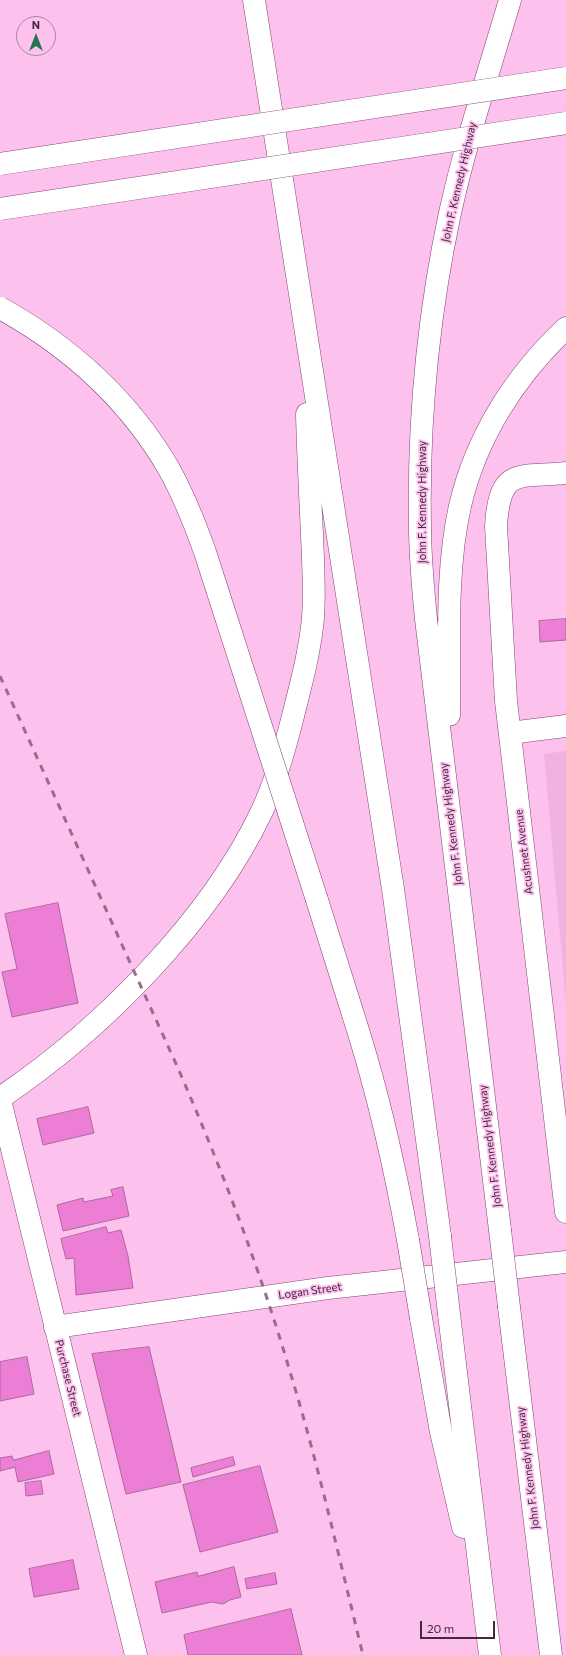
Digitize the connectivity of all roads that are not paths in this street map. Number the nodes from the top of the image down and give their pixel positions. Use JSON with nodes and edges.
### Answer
{"nodes":[{"id":1,"x":254,"y":0,"type":"edge"},
{"id":2,"x":510,"y":0,"type":"edge"},
{"id":3,"x":566,"y":78,"type":"edge"},
{"id":4,"x":566,"y":123,"type":"edge"},
{"id":5,"x":0,"y":164,"type":"edge"},
{"id":6,"x":0,"y":210,"type":"edge"},
{"id":7,"x":302,"y":305,"type":"junction"},
{"id":8,"x":0,"y":308,"type":"edge"},
{"id":9,"x":566,"y":328,"type":"edge"},
{"id":10,"x":566,"y":473,"type":"edge"},
{"id":11,"x":566,"y":726,"type":"edge"},
{"id":12,"x":510,"y":733,"type":"junction"},
{"id":13,"x":448,"y":800,"type":"junction"},
{"id":14,"x":0,"y":1099,"type":"edge"},
{"id":15,"x":566,"y":1212,"type":"edge"},
{"id":16,"x":566,"y":1262,"type":"edge"},
{"id":17,"x":55,"y":1327,"type":"junction"},
{"id":18,"x":485,"y":1614,"type":"junction"},
{"id":19,"x":136,"y":1655,"type":"edge"},
{"id":20,"x":490,"y":1655,"type":"edge"},
{"id":21,"x":551,"y":1655,"type":"edge"}],
"edges":[{"from":1,"to":7,"type":"main road"},
{"from":2,"to":13,"type":"main road","name":"John F. Kennedy Highway"},
{"from":3,"to":5,"type":"main road","bridge":true},
{"from":4,"to":6,"type":"main road","bridge":true},
{"from":7,"to":14,"type":"main road"},
{"from":7,"to":18,"type":"main road","bridge":true},
{"from":8,"to":18,"type":"main road","bridge":true},
{"from":9,"to":13,"type":"main road"},
{"from":10,"to":12,"type":"main road","name":"Acushnet Avenue"},
{"from":11,"to":12,"type":"main road"},
{"from":12,"to":15,"type":"main road","name":"Acushnet Avenue"},
{"from":13,"to":21,"type":"main road","name":"John F. Kennedy Highway","bridge":true},
{"from":14,"to":17,"type":"main road","name":"Purchase Street"},
{"from":16,"to":17,"type":"main road","name":"Logan Street"},
{"from":17,"to":19,"type":"main road","name":"Purchase Street"},
{"from":18,"to":20,"type":"main road"}]}
